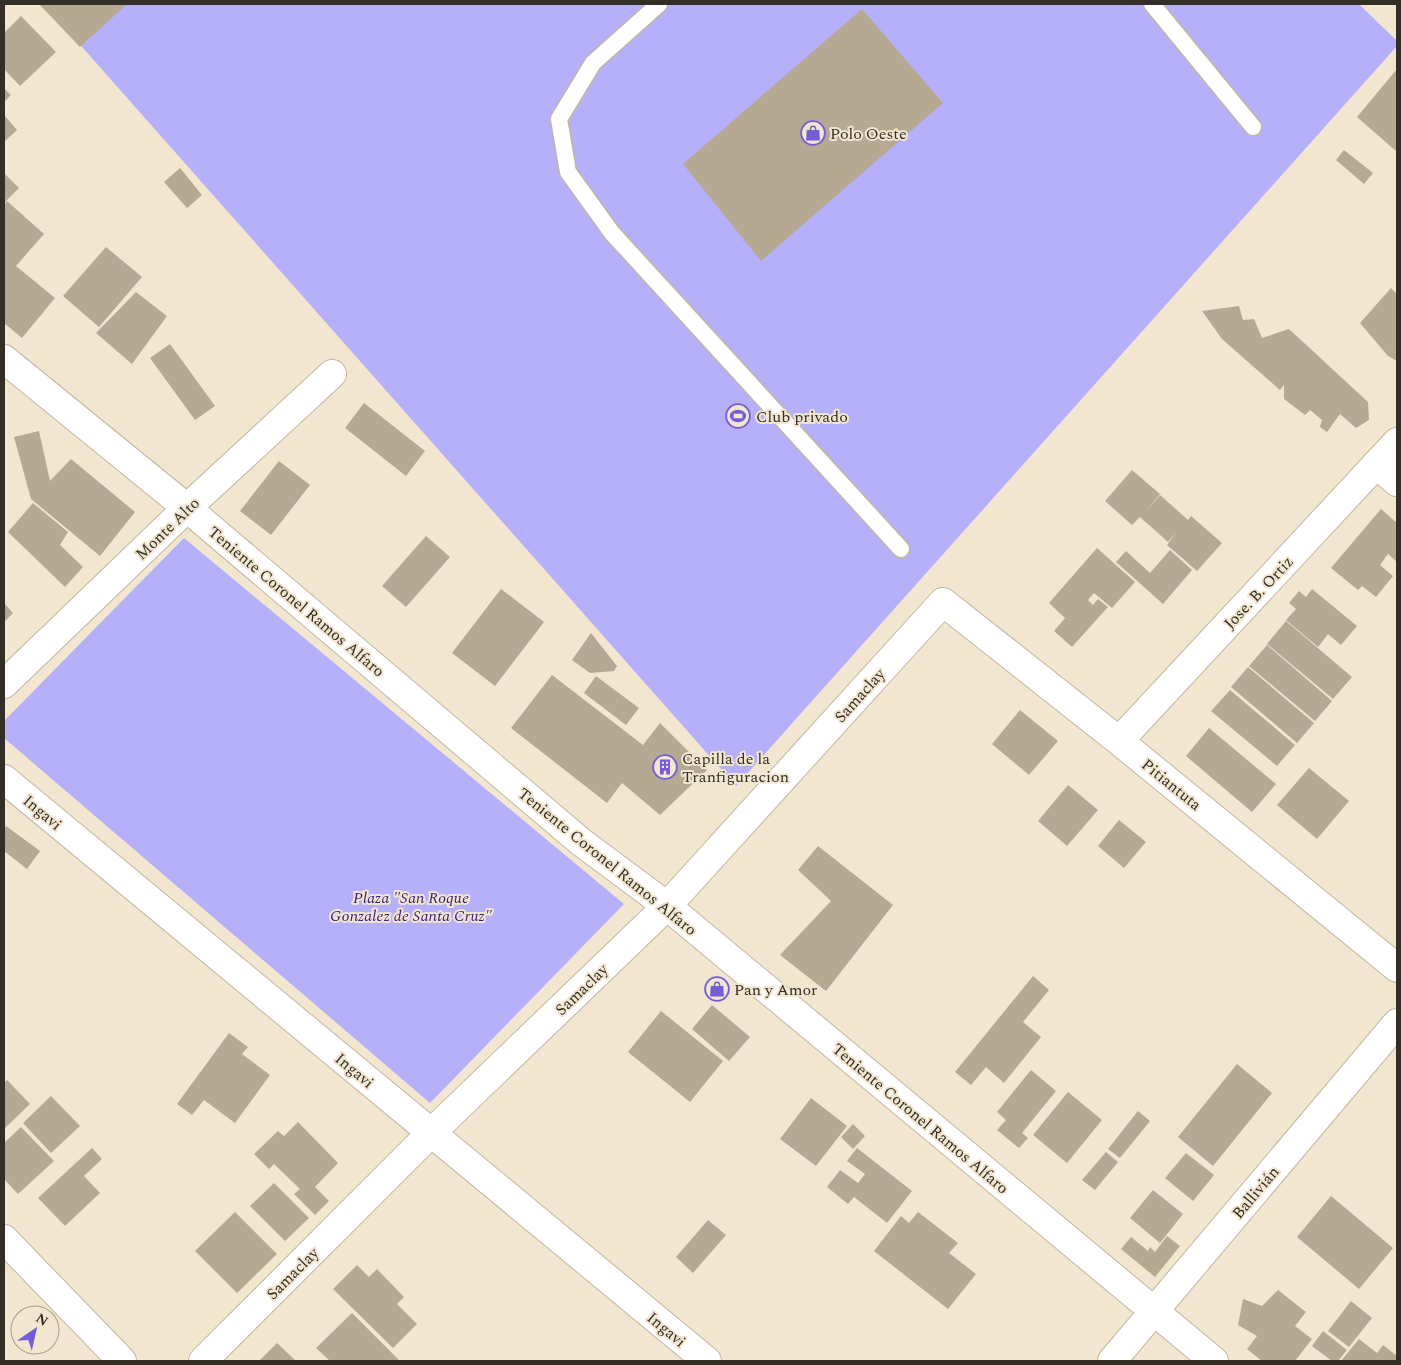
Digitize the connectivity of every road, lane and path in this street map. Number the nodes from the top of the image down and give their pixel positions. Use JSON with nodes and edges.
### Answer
{"nodes":[{"id":1,"x":659,"y":4,"type":"edge"},
{"id":2,"x":1152,"y":4,"type":"edge"},
{"id":3,"x":1253,"y":127,"type":"dead end"},
{"id":4,"x":4,"y":359,"type":"edge"},
{"id":5,"x":332,"y":374,"type":"dead end"},
{"id":6,"x":1397,"y":442,"type":"edge"},
{"id":7,"x":1376,"y":464,"type":"junction"},
{"id":8,"x":1397,"y":482,"type":"edge"},
{"id":9,"x":188,"y":508,"type":"junction"},
{"id":10,"x":901,"y":549,"type":"dead end"},
{"id":11,"x":944,"y":602,"type":"joint"},
{"id":12,"x":4,"y":684,"type":"edge"},
{"id":13,"x":1119,"y":741,"type":"junction"},
{"id":14,"x":4,"y":779,"type":"edge"},
{"id":15,"x":667,"y":906,"type":"junction"},
{"id":16,"x":1397,"y":968,"type":"edge"},
{"id":17,"x":1397,"y":1023,"type":"edge"},
{"id":18,"x":431,"y":1133,"type":"junction"},
{"id":19,"x":4,"y":1240,"type":"edge"},
{"id":20,"x":1154,"y":1312,"type":"junction"},
{"id":21,"x":122,"y":1361,"type":"edge"},
{"id":22,"x":203,"y":1361,"type":"edge"},
{"id":23,"x":706,"y":1361,"type":"edge"},
{"id":24,"x":1112,"y":1361,"type":"edge"},
{"id":25,"x":1214,"y":1361,"type":"edge"}],
"edges":[{"from":1,"to":10,"type":"lane"},
{"from":2,"to":3,"type":"lane"},
{"from":4,"to":9,"type":"street","name":"Teniente Coronel Ramos Alfaro"},
{"from":5,"to":9,"type":"street","name":"Monte Alto"},
{"from":6,"to":7,"type":"street","name":"Jose. B. Ortiz"},
{"from":7,"to":8,"type":"street"},
{"from":7,"to":13,"type":"street","name":"Jose. B. Ortiz"},
{"from":9,"to":12,"type":"street","name":"Monte Alto"},
{"from":9,"to":15,"type":"street","name":"Teniente Coronel Ramos Alfaro"},
{"from":11,"to":13,"type":"street","name":"Pitiantuta"},
{"from":11,"to":15,"type":"street","name":"Samaclay"},
{"from":13,"to":16,"type":"street","name":"Pitiantuta"},
{"from":14,"to":18,"type":"street","name":"Ingavi"},
{"from":15,"to":18,"type":"street","name":"Samaclay"},
{"from":15,"to":20,"type":"street","name":"Teniente Coronel Ramos Alfaro"},
{"from":17,"to":20,"type":"street","name":"Ballivián"},
{"from":18,"to":22,"type":"street","name":"Samaclay"},
{"from":18,"to":23,"type":"street","name":"Ingavi"},
{"from":19,"to":21,"type":"street"},
{"from":20,"to":24,"type":"street","name":"Ballivián"},
{"from":20,"to":25,"type":"street","name":"Teniente Coronel Ramos Alfaro"}]}
